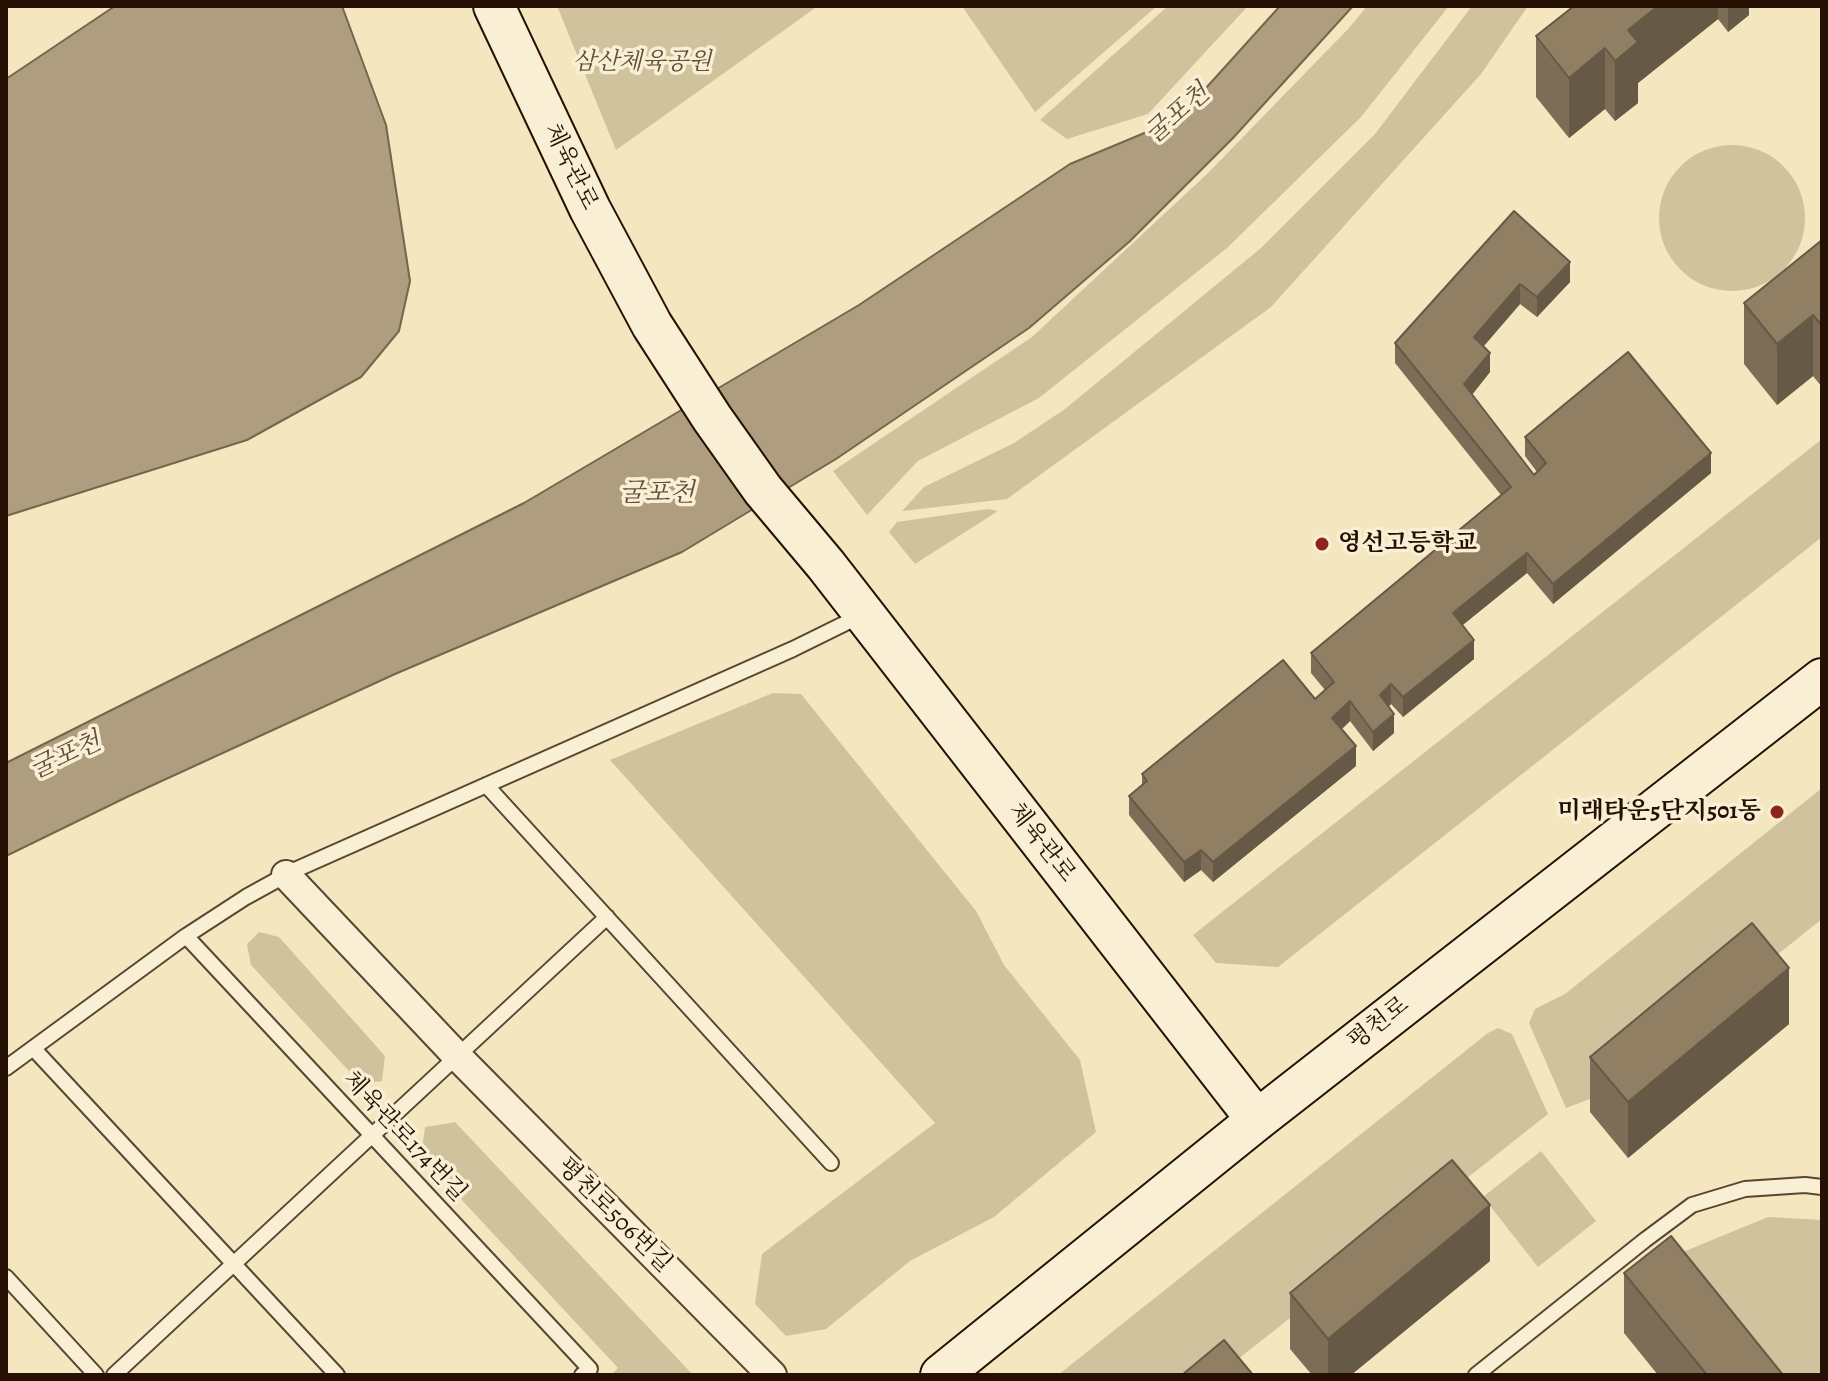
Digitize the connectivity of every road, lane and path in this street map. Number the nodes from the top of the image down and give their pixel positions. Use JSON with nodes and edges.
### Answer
{"nodes":[{"id":1,"x":494,"y":6,"type":"edge"},
{"id":2,"x":862,"y":614,"type":"junction"},
{"id":3,"x":1822,"y":679,"type":"edge"},
{"id":4,"x":486,"y":785,"type":"junction"},
{"id":5,"x":286,"y":875,"type":"junction"},
{"id":6,"x":607,"y":917,"type":"junction"},
{"id":7,"x":186,"y":936,"type":"junction"},
{"id":8,"x":33,"y":1048,"type":"junction"},
{"id":9,"x":457,"y":1056,"type":"junction"},
{"id":10,"x":6,"y":1068,"type":"edge"},
{"id":11,"x":1257,"y":1120,"type":"junction"},
{"id":12,"x":372,"y":1135,"type":"junction"},
{"id":13,"x":831,"y":1163,"type":"dead end"},
{"id":14,"x":1822,"y":1187,"type":"edge"},
{"id":15,"x":234,"y":1264,"type":"junction"},
{"id":16,"x":6,"y":1277,"type":"edge"},
{"id":17,"x":586,"y":1372,"type":"edge"},
{"id":18,"x":96,"y":1375,"type":"edge"},
{"id":19,"x":114,"y":1375,"type":"edge"},
{"id":20,"x":337,"y":1375,"type":"edge"},
{"id":21,"x":772,"y":1375,"type":"edge"},
{"id":22,"x":941,"y":1375,"type":"edge"},
{"id":23,"x":1476,"y":1375,"type":"edge"}],
"edges":[{"from":1,"to":2,"type":"street","name":"체육관로"},
{"from":2,"to":4,"type":"lane"},
{"from":2,"to":11,"type":"street","name":"체육관로"},
{"from":3,"to":11,"type":"street","name":"평천로"},
{"from":4,"to":5,"type":"lane"},
{"from":4,"to":6,"type":"lane"},
{"from":5,"to":7,"type":"lane"},
{"from":5,"to":9,"type":"street","name":"평천로506번길"},
{"from":6,"to":9,"type":"lane"},
{"from":6,"to":13,"type":"lane"},
{"from":7,"to":8,"type":"lane"},
{"from":7,"to":12,"type":"lane","name":"체육관로174번길"},
{"from":8,"to":10,"type":"lane"},
{"from":8,"to":15,"type":"lane"},
{"from":9,"to":12,"type":"lane"},
{"from":9,"to":21,"type":"street","name":"평천로506번길"},
{"from":11,"to":22,"type":"street","name":"평천로"},
{"from":12,"to":15,"type":"lane"},
{"from":12,"to":17,"type":"lane","name":"체육관로174번길"},
{"from":14,"to":23,"type":"lane"},
{"from":15,"to":19,"type":"lane"},
{"from":15,"to":20,"type":"lane"},
{"from":16,"to":18,"type":"lane"}]}
